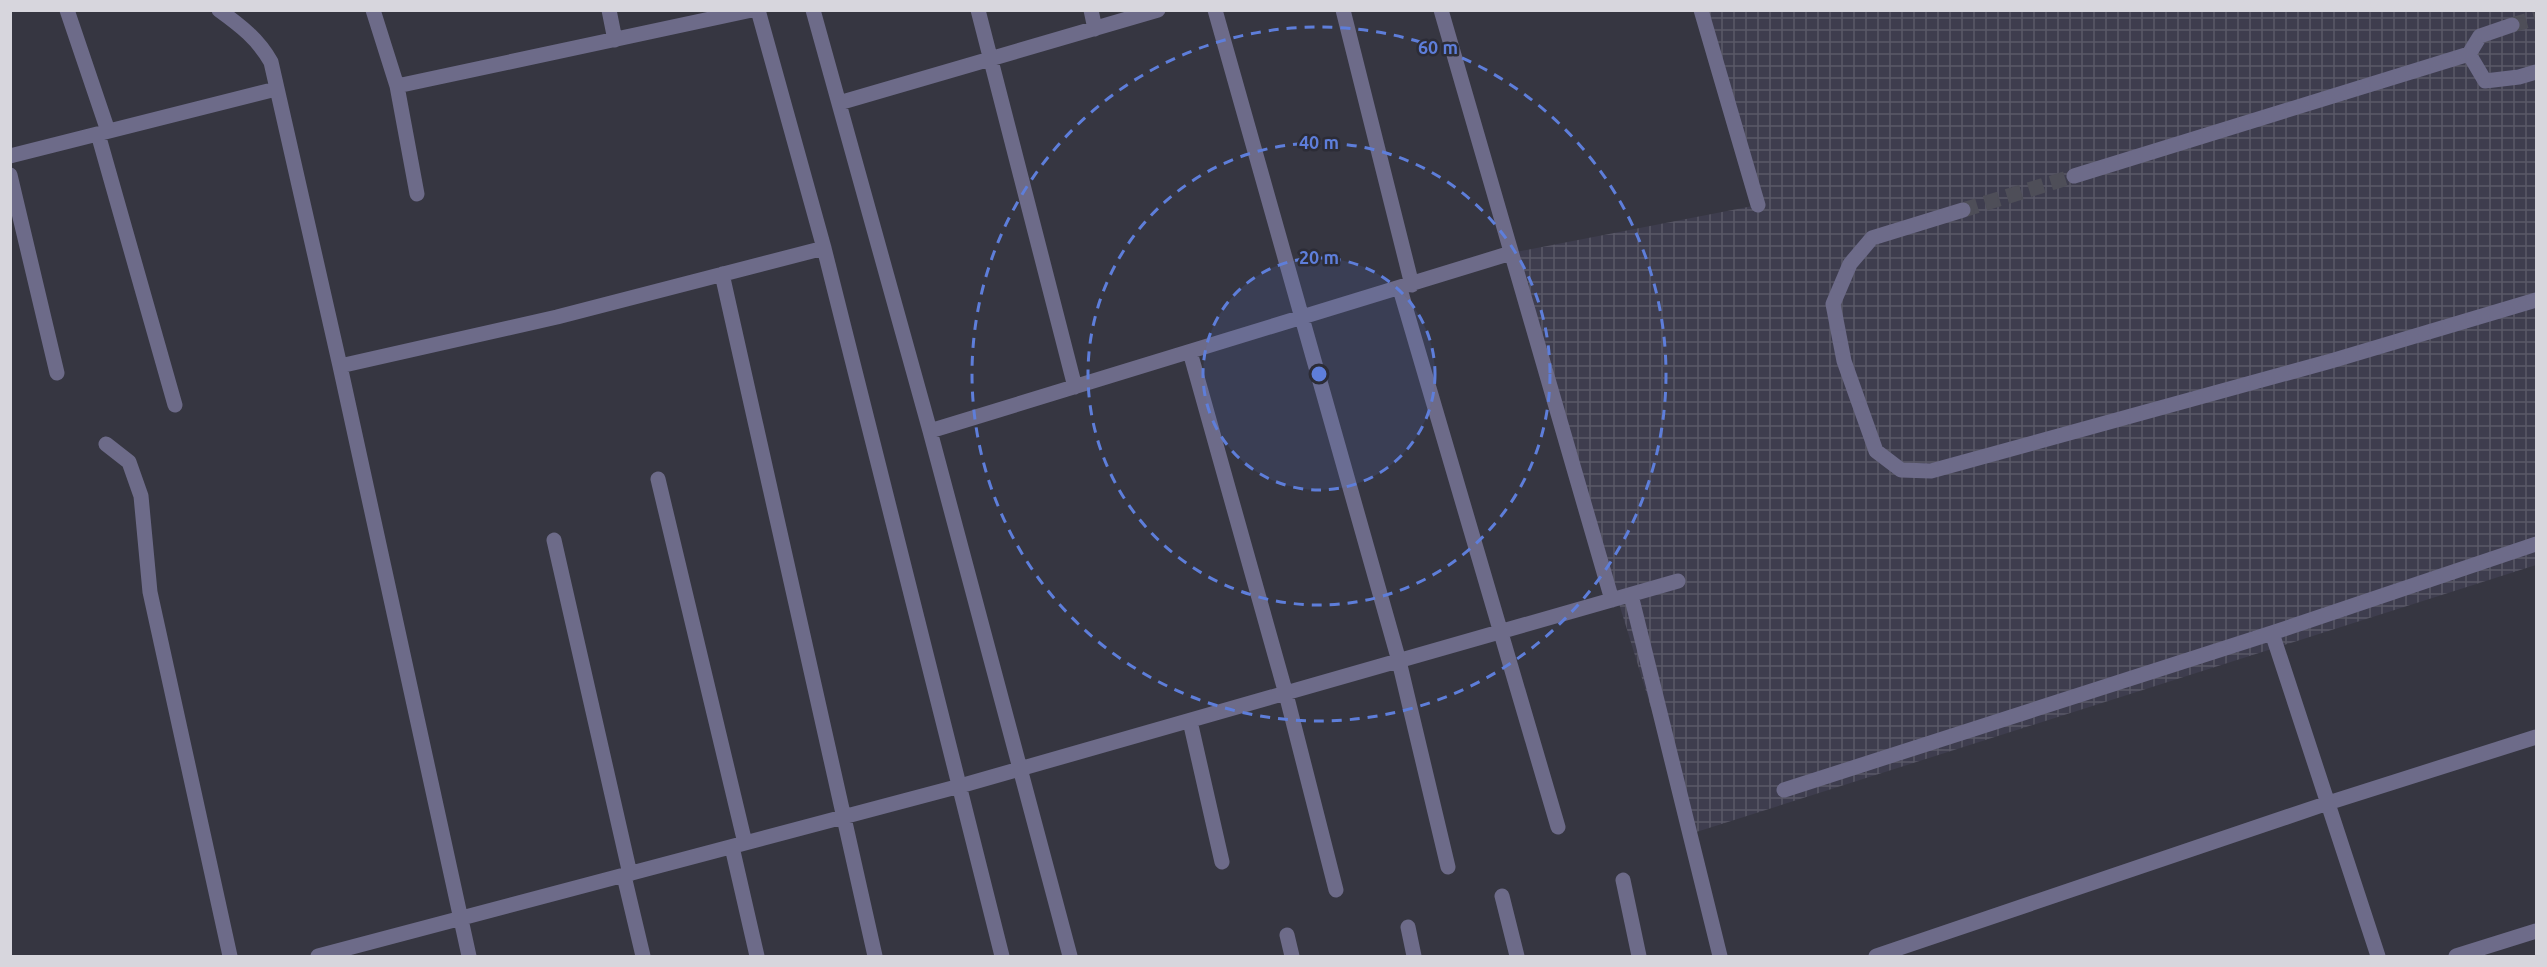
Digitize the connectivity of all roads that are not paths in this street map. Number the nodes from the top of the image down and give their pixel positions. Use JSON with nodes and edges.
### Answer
{"nodes":[{"id":1,"x":67,"y":10,"type":"edge"},
{"id":2,"x":219,"y":10,"type":"edge"},
{"id":3,"x":373,"y":10,"type":"edge"},
{"id":4,"x":609,"y":10,"type":"edge"},
{"id":5,"x":752,"y":10,"type":"edge"},
{"id":6,"x":758,"y":10,"type":"edge"},
{"id":7,"x":813,"y":10,"type":"edge"},
{"id":8,"x":978,"y":10,"type":"edge"},
{"id":9,"x":1090,"y":10,"type":"edge"},
{"id":10,"x":1158,"y":10,"type":"edge"},
{"id":11,"x":1215,"y":10,"type":"edge"},
{"id":12,"x":1343,"y":10,"type":"edge"},
{"id":13,"x":1441,"y":10,"type":"edge"},
{"id":14,"x":1701,"y":10,"type":"edge"},
{"id":15,"x":2511,"y":26,"type":"tunnel mouth"},
{"id":16,"x":1095,"y":29,"type":"junction"},
{"id":17,"x":615,"y":40,"type":"junction"},
{"id":18,"x":2469,"y":54,"type":"junction"},
{"id":19,"x":991,"y":59,"type":"junction"},
{"id":20,"x":2536,"y":72,"type":"edge"},
{"id":21,"x":397,"y":86,"type":"junction"},
{"id":22,"x":276,"y":89,"type":"junction"},
{"id":23,"x":839,"y":103,"type":"junction"},
{"id":24,"x":103,"y":133,"type":"junction"},
{"id":25,"x":10,"y":156,"type":"edge"},
{"id":26,"x":10,"y":175,"type":"edge"},
{"id":27,"x":2074,"y":176,"type":"tunnel mouth"},
{"id":28,"x":417,"y":194,"type":"dead end"},
{"id":29,"x":1758,"y":205,"type":"dead end"},
{"id":30,"x":1963,"y":210,"type":"tunnel mouth"},
{"id":31,"x":824,"y":248,"type":"junction"},
{"id":32,"x":1511,"y":253,"type":"junction"},
{"id":33,"x":722,"y":274,"type":"junction"},
{"id":34,"x":1406,"y":287,"type":"junction"},
{"id":35,"x":2536,"y":300,"type":"edge"},
{"id":36,"x":1301,"y":318,"type":"junction"},
{"id":37,"x":1190,"y":352,"type":"junction"},
{"id":38,"x":340,"y":366,"type":"junction"},
{"id":39,"x":57,"y":373,"type":"dead end"},
{"id":40,"x":1075,"y":387,"type":"junction"},
{"id":41,"x":175,"y":405,"type":"dead end"},
{"id":42,"x":930,"y":431,"type":"junction"},
{"id":43,"x":106,"y":444,"type":"dead end"},
{"id":44,"x":658,"y":479,"type":"dead end"},
{"id":45,"x":554,"y":540,"type":"dead end"},
{"id":46,"x":2536,"y":544,"type":"edge"},
{"id":47,"x":1678,"y":581,"type":"dead end"},
{"id":48,"x":1631,"y":595,"type":"junction"},
{"id":49,"x":1612,"y":600,"type":"junction"},
{"id":50,"x":1501,"y":632,"type":"junction"},
{"id":51,"x":2272,"y":633,"type":"junction"},
{"id":52,"x":1399,"y":661,"type":"junction"},
{"id":53,"x":1286,"y":694,"type":"junction"},
{"id":54,"x":1190,"y":721,"type":"junction"},
{"id":55,"x":2536,"y":737,"type":"edge"},
{"id":56,"x":1022,"y":769,"type":"junction"},
{"id":57,"x":960,"y":786,"type":"junction"},
{"id":58,"x":1784,"y":790,"type":"dead end"},
{"id":59,"x":2328,"y":803,"type":"junction"},
{"id":60,"x":843,"y":818,"type":"junction"},
{"id":61,"x":1558,"y":827,"type":"dead end"},
{"id":62,"x":739,"y":845,"type":"junction"},
{"id":63,"x":1222,"y":862,"type":"dead end"},
{"id":64,"x":1448,"y":867,"type":"dead end"},
{"id":65,"x":627,"y":875,"type":"junction"},
{"id":66,"x":1623,"y":880,"type":"dead end"},
{"id":67,"x":1336,"y":890,"type":"dead end"},
{"id":68,"x":1502,"y":896,"type":"dead end"},
{"id":69,"x":460,"y":919,"type":"junction"},
{"id":70,"x":1408,"y":927,"type":"dead end"},
{"id":71,"x":2536,"y":931,"type":"edge"},
{"id":72,"x":1287,"y":935,"type":"dead end"},
{"id":73,"x":230,"y":957,"type":"edge"},
{"id":74,"x":318,"y":957,"type":"edge"},
{"id":75,"x":469,"y":957,"type":"edge"},
{"id":76,"x":643,"y":957,"type":"edge"},
{"id":77,"x":757,"y":957,"type":"edge"},
{"id":78,"x":875,"y":957,"type":"edge"},
{"id":79,"x":1002,"y":957,"type":"edge"},
{"id":80,"x":1070,"y":957,"type":"edge"},
{"id":81,"x":1292,"y":957,"type":"edge"},
{"id":82,"x":1414,"y":957,"type":"edge"},
{"id":83,"x":1517,"y":957,"type":"edge"},
{"id":84,"x":1639,"y":957,"type":"edge"},
{"id":85,"x":1720,"y":957,"type":"edge"},
{"id":86,"x":1876,"y":957,"type":"edge"},
{"id":87,"x":2378,"y":957,"type":"edge"},
{"id":88,"x":2456,"y":957,"type":"edge"}],
"edges":[{"from":1,"to":24,"type":"street"},
{"from":2,"to":22,"type":"street"},
{"from":3,"to":21,"type":"street"},
{"from":4,"to":17,"type":"street"},
{"from":5,"to":17,"type":"street"},
{"from":6,"to":31,"type":"street"},
{"from":7,"to":23,"type":"street"},
{"from":8,"to":19,"type":"street"},
{"from":9,"to":16,"type":"street"},
{"from":10,"to":16,"type":"street"},
{"from":11,"to":36,"type":"street"},
{"from":12,"to":34,"type":"street"},
{"from":13,"to":32,"type":"street"},
{"from":14,"to":29,"type":"street"},
{"from":15,"to":18,"type":"street"},
{"from":16,"to":19,"type":"street"},
{"from":17,"to":21,"type":"street"},
{"from":18,"to":20,"type":"street"},
{"from":18,"to":27,"type":"street"},
{"from":19,"to":23,"type":"street"},
{"from":19,"to":40,"type":"street"},
{"from":21,"to":28,"type":"street"},
{"from":22,"to":24,"type":"street"},
{"from":22,"to":38,"type":"street"},
{"from":23,"to":42,"type":"street"},
{"from":24,"to":25,"type":"street"},
{"from":24,"to":41,"type":"street"},
{"from":26,"to":39,"type":"street"},
{"from":30,"to":35,"type":"street"},
{"from":31,"to":33,"type":"street"},
{"from":31,"to":57,"type":"street"},
{"from":32,"to":34,"type":"street"},
{"from":32,"to":49,"type":"street"},
{"from":33,"to":38,"type":"street"},
{"from":33,"to":60,"type":"street"},
{"from":34,"to":36,"type":"street"},
{"from":34,"to":50,"type":"street"},
{"from":36,"to":37,"type":"street"},
{"from":36,"to":52,"type":"street"},
{"from":37,"to":40,"type":"street"},
{"from":37,"to":53,"type":"street"},
{"from":38,"to":69,"type":"street"},
{"from":40,"to":42,"type":"street"},
{"from":42,"to":56,"type":"street"},
{"from":43,"to":73,"type":"street"},
{"from":44,"to":62,"type":"street"},
{"from":45,"to":65,"type":"street"},
{"from":46,"to":51,"type":"street"},
{"from":47,"to":48,"type":"street"},
{"from":48,"to":49,"type":"street"},
{"from":48,"to":85,"type":"street"},
{"from":49,"to":50,"type":"street"},
{"from":50,"to":52,"type":"street"},
{"from":50,"to":61,"type":"street"},
{"from":51,"to":58,"type":"street"},
{"from":51,"to":59,"type":"street"},
{"from":52,"to":53,"type":"street"},
{"from":52,"to":64,"type":"street"},
{"from":53,"to":54,"type":"street"},
{"from":53,"to":67,"type":"street"},
{"from":54,"to":56,"type":"street"},
{"from":54,"to":63,"type":"street"},
{"from":55,"to":59,"type":"street"},
{"from":56,"to":57,"type":"street"},
{"from":56,"to":80,"type":"street"},
{"from":57,"to":60,"type":"street"},
{"from":57,"to":79,"type":"street"},
{"from":59,"to":86,"type":"street"},
{"from":59,"to":87,"type":"street"},
{"from":60,"to":62,"type":"street"},
{"from":60,"to":78,"type":"street"},
{"from":62,"to":65,"type":"street"},
{"from":62,"to":77,"type":"street"},
{"from":65,"to":69,"type":"street"},
{"from":65,"to":76,"type":"street"},
{"from":66,"to":84,"type":"street"},
{"from":68,"to":83,"type":"street"},
{"from":69,"to":74,"type":"street"},
{"from":69,"to":75,"type":"street"},
{"from":70,"to":82,"type":"street"},
{"from":71,"to":88,"type":"street"},
{"from":72,"to":81,"type":"street"}]}
